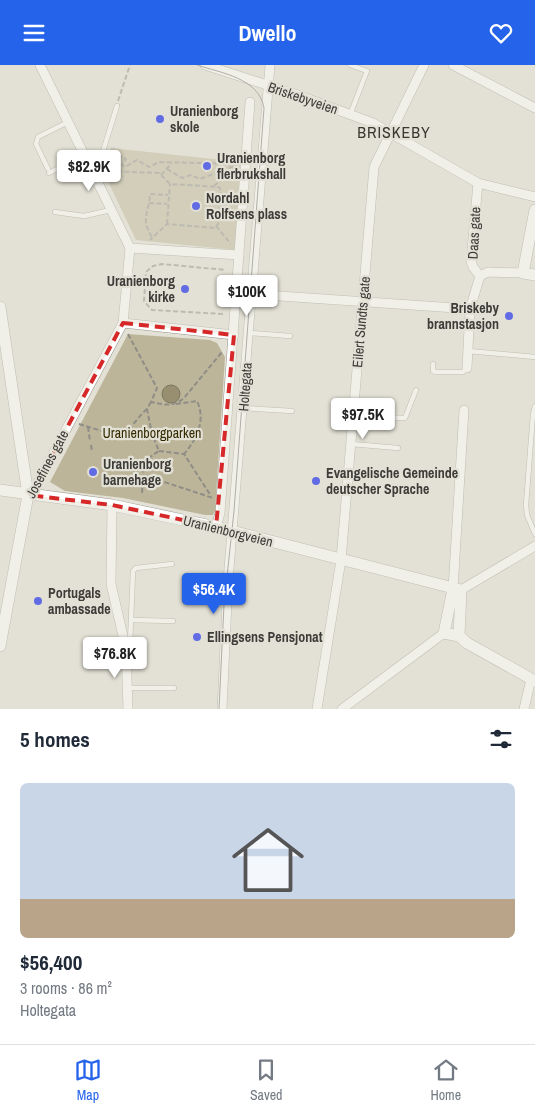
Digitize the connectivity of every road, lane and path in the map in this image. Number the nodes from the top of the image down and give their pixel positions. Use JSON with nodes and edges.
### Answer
{"nodes":[{"id":1,"x":40,"y":65,"type":"edge"},
{"id":2,"x":130,"y":65,"type":"edge"},
{"id":3,"x":205,"y":65,"type":"edge"},
{"id":4,"x":270,"y":65,"type":"edge"},
{"id":5,"x":350,"y":65,"type":"edge"},
{"id":6,"x":424,"y":65,"type":"edge"},
{"id":7,"x":453,"y":65,"type":"edge"},
{"id":8,"x":220,"y":68,"type":"edge"},
{"id":9,"x":268,"y":86,"type":"junction"},
{"id":10,"x":250,"y":102,"type":"dead end"},
{"id":11,"x":117,"y":106,"type":"joint"},
{"id":12,"x":535,"y":109,"type":"edge"},
{"id":13,"x":350,"y":115,"type":"junction"},
{"id":14,"x":68,"y":122,"type":"junction"},
{"id":15,"x":392,"y":133,"type":"junction"},
{"id":16,"x":103,"y":149,"type":"junction"},
{"id":17,"x":84,"y":155,"type":"junction"},
{"id":18,"x":219,"y":156,"type":"dead end"},
{"id":19,"x":172,"y":163,"type":"junction"},
{"id":20,"x":230,"y":163,"type":"junction"},
{"id":21,"x":240,"y":164,"type":"junction"},
{"id":22,"x":167,"y":169,"type":"junction"},
{"id":23,"x":95,"y":170,"type":"junction"},
{"id":24,"x":161,"y":175,"type":"junction"},
{"id":25,"x":182,"y":178,"type":"junction"},
{"id":26,"x":200,"y":179,"type":"junction"},
{"id":27,"x":478,"y":183,"type":"junction"},
{"id":28,"x":170,"y":184,"type":"junction"},
{"id":29,"x":182,"y":185,"type":"junction"},
{"id":30,"x":200,"y":186,"type":"junction"},
{"id":31,"x":214,"y":186,"type":"junction"},
{"id":32,"x":168,"y":195,"type":"junction"},
{"id":33,"x":535,"y":197,"type":"edge"},
{"id":34,"x":149,"y":203,"type":"junction"},
{"id":35,"x":167,"y":205,"type":"junction"},
{"id":36,"x":111,"y":210,"type":"junction"},
{"id":37,"x":535,"y":210,"type":"edge"},
{"id":38,"x":55,"y":212,"type":"dead end"},
{"id":39,"x":167,"y":224,"type":"junction"},
{"id":40,"x":216,"y":226,"type":"junction"},
{"id":41,"x":152,"y":237,"type":"junction"},
{"id":42,"x":150,"y":241,"type":"dead end"},
{"id":43,"x":130,"y":247,"type":"junction"},
{"id":44,"x":236,"y":251,"type":"junction"},
{"id":45,"x":226,"y":270,"type":"dead end"},
{"id":46,"x":522,"y":273,"type":"junction"},
{"id":47,"x":535,"y":275,"type":"edge"},
{"id":48,"x":480,"y":276,"type":"junction"},
{"id":49,"x":252,"y":294,"type":"junction"},
{"id":50,"x":363,"y":303,"type":"junction"},
{"id":51,"x":0,"y":307,"type":"edge"},
{"id":52,"x":470,"y":309,"type":"junction"},
{"id":53,"x":223,"y":314,"type":"dead end"},
{"id":54,"x":123,"y":323,"type":"junction"},
{"id":55,"x":249,"y":333,"type":"junction"},
{"id":56,"x":234,"y":335,"type":"junction"},
{"id":57,"x":290,"y":336,"type":"dead end"},
{"id":58,"x":223,"y":350,"type":"dead end"},
{"id":59,"x":468,"y":351,"type":"junction"},
{"id":60,"x":535,"y":357,"type":"edge"},
{"id":61,"x":433,"y":364,"type":"dead end"},
{"id":62,"x":467,"y":368,"type":"joint"},
{"id":63,"x":416,"y":390,"type":"dead end"},
{"id":64,"x":151,"y":402,"type":"junction"},
{"id":65,"x":176,"y":404,"type":"junction"},
{"id":66,"x":535,"y":406,"type":"edge"},
{"id":67,"x":243,"y":408,"type":"junction"},
{"id":68,"x":147,"y":409,"type":"junction"},
{"id":69,"x":464,"y":410,"type":"dead end"},
{"id":70,"x":292,"y":411,"type":"dead end"},
{"id":71,"x":354,"y":416,"type":"junction"},
{"id":72,"x":70,"y":422,"type":"junction"},
{"id":73,"x":533,"y":425,"type":"edge"},
{"id":74,"x":88,"y":427,"type":"junction"},
{"id":75,"x":90,"y":441,"type":"dead end"},
{"id":76,"x":351,"y":444,"type":"junction"},
{"id":77,"x":90,"y":445,"type":"dead end"},
{"id":78,"x":398,"y":448,"type":"dead end"},
{"id":79,"x":159,"y":451,"type":"junction"},
{"id":80,"x":92,"y":452,"type":"dead end"},
{"id":81,"x":184,"y":454,"type":"junction"},
{"id":82,"x":143,"y":475,"type":"junction"},
{"id":83,"x":0,"y":490,"type":"edge"},
{"id":84,"x":142,"y":493,"type":"dead end"},
{"id":85,"x":28,"y":495,"type":"junction"},
{"id":86,"x":210,"y":496,"type":"junction"},
{"id":87,"x":221,"y":502,"type":"junction"},
{"id":88,"x":112,"y":505,"type":"junction"},
{"id":89,"x":216,"y":527,"type":"junction"},
{"id":90,"x":234,"y":532,"type":"junction"},
{"id":91,"x":535,"y":534,"type":"edge"},
{"id":92,"x":535,"y":546,"type":"edge"},
{"id":93,"x":341,"y":560,"type":"junction"},
{"id":94,"x":172,"y":565,"type":"dead end"},
{"id":95,"x":457,"y":590,"type":"junction"},
{"id":96,"x":131,"y":620,"type":"junction"},
{"id":97,"x":173,"y":621,"type":"dead end"},
{"id":98,"x":444,"y":633,"type":"junction"},
{"id":99,"x":459,"y":636,"type":"junction"},
{"id":100,"x":0,"y":646,"type":"edge"},
{"id":101,"x":126,"y":649,"type":"junction"},
{"id":102,"x":533,"y":680,"type":"edge"},
{"id":103,"x":127,"y":688,"type":"junction"},
{"id":104,"x":174,"y":688,"type":"dead end"},
{"id":105,"x":128,"y":709,"type":"edge"},
{"id":106,"x":222,"y":709,"type":"edge"},
{"id":107,"x":317,"y":709,"type":"edge"},
{"id":108,"x":342,"y":709,"type":"edge"},
{"id":109,"x":524,"y":709,"type":"edge"}],
"edges":[{"from":1,"to":14,"type":"street"},
{"from":2,"to":11,"type":"path"},
{"from":3,"to":8,"type":"street","name":"Briskebyveien"},
{"from":4,"to":9,"type":"street","name":"Holtegata"},
{"from":5,"to":13,"type":"lane"},
{"from":6,"to":15,"type":"street","name":"Eilert Sundts gate"},
{"from":7,"to":12,"type":"street"},
{"from":8,"to":9,"type":"street","name":"Briskebyveien"},
{"from":9,"to":13,"type":"street","name":"Briskebyveien"},
{"from":9,"to":49,"type":"street","name":"Holtegata"},
{"from":10,"to":44,"type":"street","name":"Holtegata"},
{"from":11,"to":16,"type":"lane"},
{"from":13,"to":15,"type":"street","name":"Briskebyveien"},
{"from":14,"to":17,"type":"street"},
{"from":14,"to":17,"type":"lane"},
{"from":15,"to":27,"type":"street","name":"Briskebyveien"},
{"from":15,"to":50,"type":"street","name":"Eilert Sundts gate"},
{"from":16,"to":19,"type":"path"},
{"from":16,"to":23,"type":"lane"},
{"from":17,"to":23,"type":"street"},
{"from":18,"to":20,"type":"path"},
{"from":19,"to":20,"type":"path"},
{"from":19,"to":22,"type":"path"},
{"from":20,"to":21,"type":"path"},
{"from":21,"to":26,"type":"path"},
{"from":21,"to":31,"type":"path"},
{"from":22,"to":24,"type":"path"},
{"from":22,"to":25,"type":"path"},
{"from":23,"to":24,"type":"path"},
{"from":23,"to":36,"type":"street"},
{"from":24,"to":28,"type":"path"},
{"from":25,"to":26,"type":"path"},
{"from":25,"to":29,"type":"path"},
{"from":26,"to":30,"type":"path"},
{"from":27,"to":33,"type":"street","name":"Briskebyveien"},
{"from":27,"to":48,"type":"street","name":"Daas gate"},
{"from":28,"to":29,"type":"path"},
{"from":28,"to":32,"type":"path"},
{"from":29,"to":30,"type":"path"},
{"from":30,"to":31,"type":"path"},
{"from":31,"to":40,"type":"path"},
{"from":32,"to":34,"type":"path"},
{"from":32,"to":35,"type":"path"},
{"from":34,"to":35,"type":"path"},
{"from":34,"to":41,"type":"path"},
{"from":35,"to":39,"type":"path"},
{"from":36,"to":38,"type":"lane"},
{"from":36,"to":43,"type":"street"},
{"from":37,"to":46,"type":"street"},
{"from":39,"to":40,"type":"path"},
{"from":39,"to":41,"type":"path"},
{"from":40,"to":44,"type":"path"},
{"from":41,"to":42,"type":"path"},
{"from":43,"to":44,"type":"street"},
{"from":43,"to":54,"type":"street"},
{"from":44,"to":56,"type":"street","name":"Holtegata"},
{"from":45,"to":53,"type":"path"},
{"from":46,"to":47,"type":"street"},
{"from":46,"to":48,"type":"street"},
{"from":48,"to":52,"type":"street","name":"Daas gate"},
{"from":49,"to":50,"type":"street"},
{"from":49,"to":55,"type":"street","name":"Holtegata"},
{"from":50,"to":52,"type":"street"},
{"from":50,"to":71,"type":"street","name":"Eilert Sundts gate"},
{"from":51,"to":85,"type":"street"},
{"from":52,"to":59,"type":"street","name":"Daas gate"},
{"from":54,"to":56,"type":"street"},
{"from":54,"to":64,"type":"path"},
{"from":54,"to":72,"type":"street","name":"Josefines gate"},
{"from":55,"to":57,"type":"lane"},
{"from":55,"to":67,"type":"street","name":"Holtegata"},
{"from":56,"to":87,"type":"street","name":"Holtegata"},
{"from":58,"to":65,"type":"path"},
{"from":59,"to":60,"type":"lane"},
{"from":59,"to":62,"type":"street","name":"Daas gate"},
{"from":61,"to":62,"type":"lane"},
{"from":63,"to":71,"type":"lane"},
{"from":64,"to":65,"type":"path"},
{"from":64,"to":68,"type":"path"},
{"from":65,"to":81,"type":"path"},
{"from":66,"to":73,"type":"lane"},
{"from":67,"to":70,"type":"lane"},
{"from":67,"to":90,"type":"street","name":"Holtegata"},
{"from":68,"to":74,"type":"path"},
{"from":68,"to":79,"type":"path"},
{"from":69,"to":95,"type":"street"},
{"from":71,"to":76,"type":"street","name":"Eilert Sundts gate"},
{"from":72,"to":74,"type":"path"},
{"from":72,"to":85,"type":"street","name":"Josefines gate"},
{"from":73,"to":91,"type":"lane"},
{"from":74,"to":75,"type":"path"},
{"from":76,"to":78,"type":"lane"},
{"from":76,"to":93,"type":"street","name":"Eilert Sundts gate"},
{"from":77,"to":80,"type":"path"},
{"from":79,"to":81,"type":"path"},
{"from":79,"to":82,"type":"path"},
{"from":81,"to":86,"type":"path"},
{"from":82,"to":84,"type":"path"},
{"from":82,"to":86,"type":"path"},
{"from":83,"to":85,"type":"street","name":"Uranienborgveien"},
{"from":85,"to":88,"type":"street","name":"Uranienborgveien"},
{"from":85,"to":100,"type":"street","name":"Josefines gate"},
{"from":86,"to":87,"type":"path"},
{"from":87,"to":89,"type":"street","name":"Holtegata"},
{"from":88,"to":89,"type":"street","name":"Uranienborgveien"},
{"from":88,"to":101,"type":"street"},
{"from":89,"to":90,"type":"street","name":"Uranienborgveien"},
{"from":90,"to":93,"type":"street","name":"Uranienborgveien"},
{"from":90,"to":106,"type":"street","name":"Holtegata"},
{"from":92,"to":95,"type":"street"},
{"from":93,"to":95,"type":"street","name":"Uranienborgveien"},
{"from":93,"to":107,"type":"street","name":"Eilert Sundts gate"},
{"from":94,"to":96,"type":"lane"},
{"from":95,"to":98,"type":"street"},
{"from":95,"to":99,"type":"street"},
{"from":96,"to":97,"type":"lane"},
{"from":96,"to":101,"type":"lane"},
{"from":98,"to":99,"type":"street"},
{"from":98,"to":108,"type":"street"},
{"from":99,"to":102,"type":"street"},
{"from":101,"to":103,"type":"street"},
{"from":102,"to":109,"type":"street"},
{"from":103,"to":104,"type":"lane"},
{"from":103,"to":105,"type":"street"}]}
